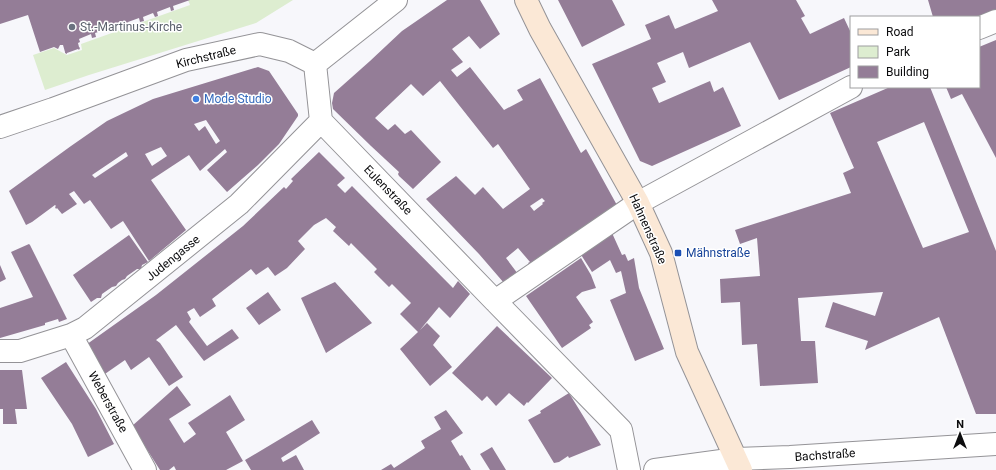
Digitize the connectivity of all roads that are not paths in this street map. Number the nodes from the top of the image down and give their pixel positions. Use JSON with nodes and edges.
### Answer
{"nodes":[{"id":1,"x":396,"y":0,"type":"edge"},
{"id":2,"x":526,"y":0,"type":"edge"},
{"id":3,"x":996,"y":21,"type":"edge"},
{"id":4,"x":980,"y":28,"type":"edge"},
{"id":5,"x":315,"y":64,"type":"junction"},
{"id":6,"x":850,"y":88,"type":"edge"},
{"id":7,"x":321,"y":121,"type":"junction"},
{"id":8,"x":0,"y":127,"type":"edge"},
{"id":9,"x":638,"y":203,"type":"junction"},
{"id":10,"x":495,"y":301,"type":"junction"},
{"id":11,"x":70,"y":335,"type":"junction"},
{"id":12,"x":0,"y":351,"type":"edge"},
{"id":13,"x":996,"y":444,"type":"edge"},
{"id":14,"x":739,"y":464,"type":"edge"},
{"id":15,"x":145,"y":470,"type":"edge"},
{"id":16,"x":629,"y":470,"type":"edge"},
{"id":17,"x":655,"y":470,"type":"edge"}],
"edges":[{"from":1,"to":5,"type":"street"},
{"from":2,"to":9,"type":"main road","name":"Hahnenstraße"},
{"from":3,"to":4,"type":"street"},
{"from":5,"to":7,"type":"street"},
{"from":5,"to":8,"type":"street","name":"Kirchstraße"},
{"from":6,"to":9,"type":"street"},
{"from":7,"to":10,"type":"street","name":"Eulenstraße"},
{"from":7,"to":11,"type":"street","name":"Judengasse"},
{"from":9,"to":10,"type":"street"},
{"from":9,"to":14,"type":"main road","name":"Hahnenstraße"},
{"from":10,"to":16,"type":"street","name":"Eulenstraße"},
{"from":11,"to":12,"type":"street","name":"Judengasse"},
{"from":11,"to":15,"type":"street","name":"Weberstraße"},
{"from":13,"to":14,"type":"street","name":"Bachstraße"},
{"from":14,"to":17,"type":"street","name":"Bachstraße"}]}
